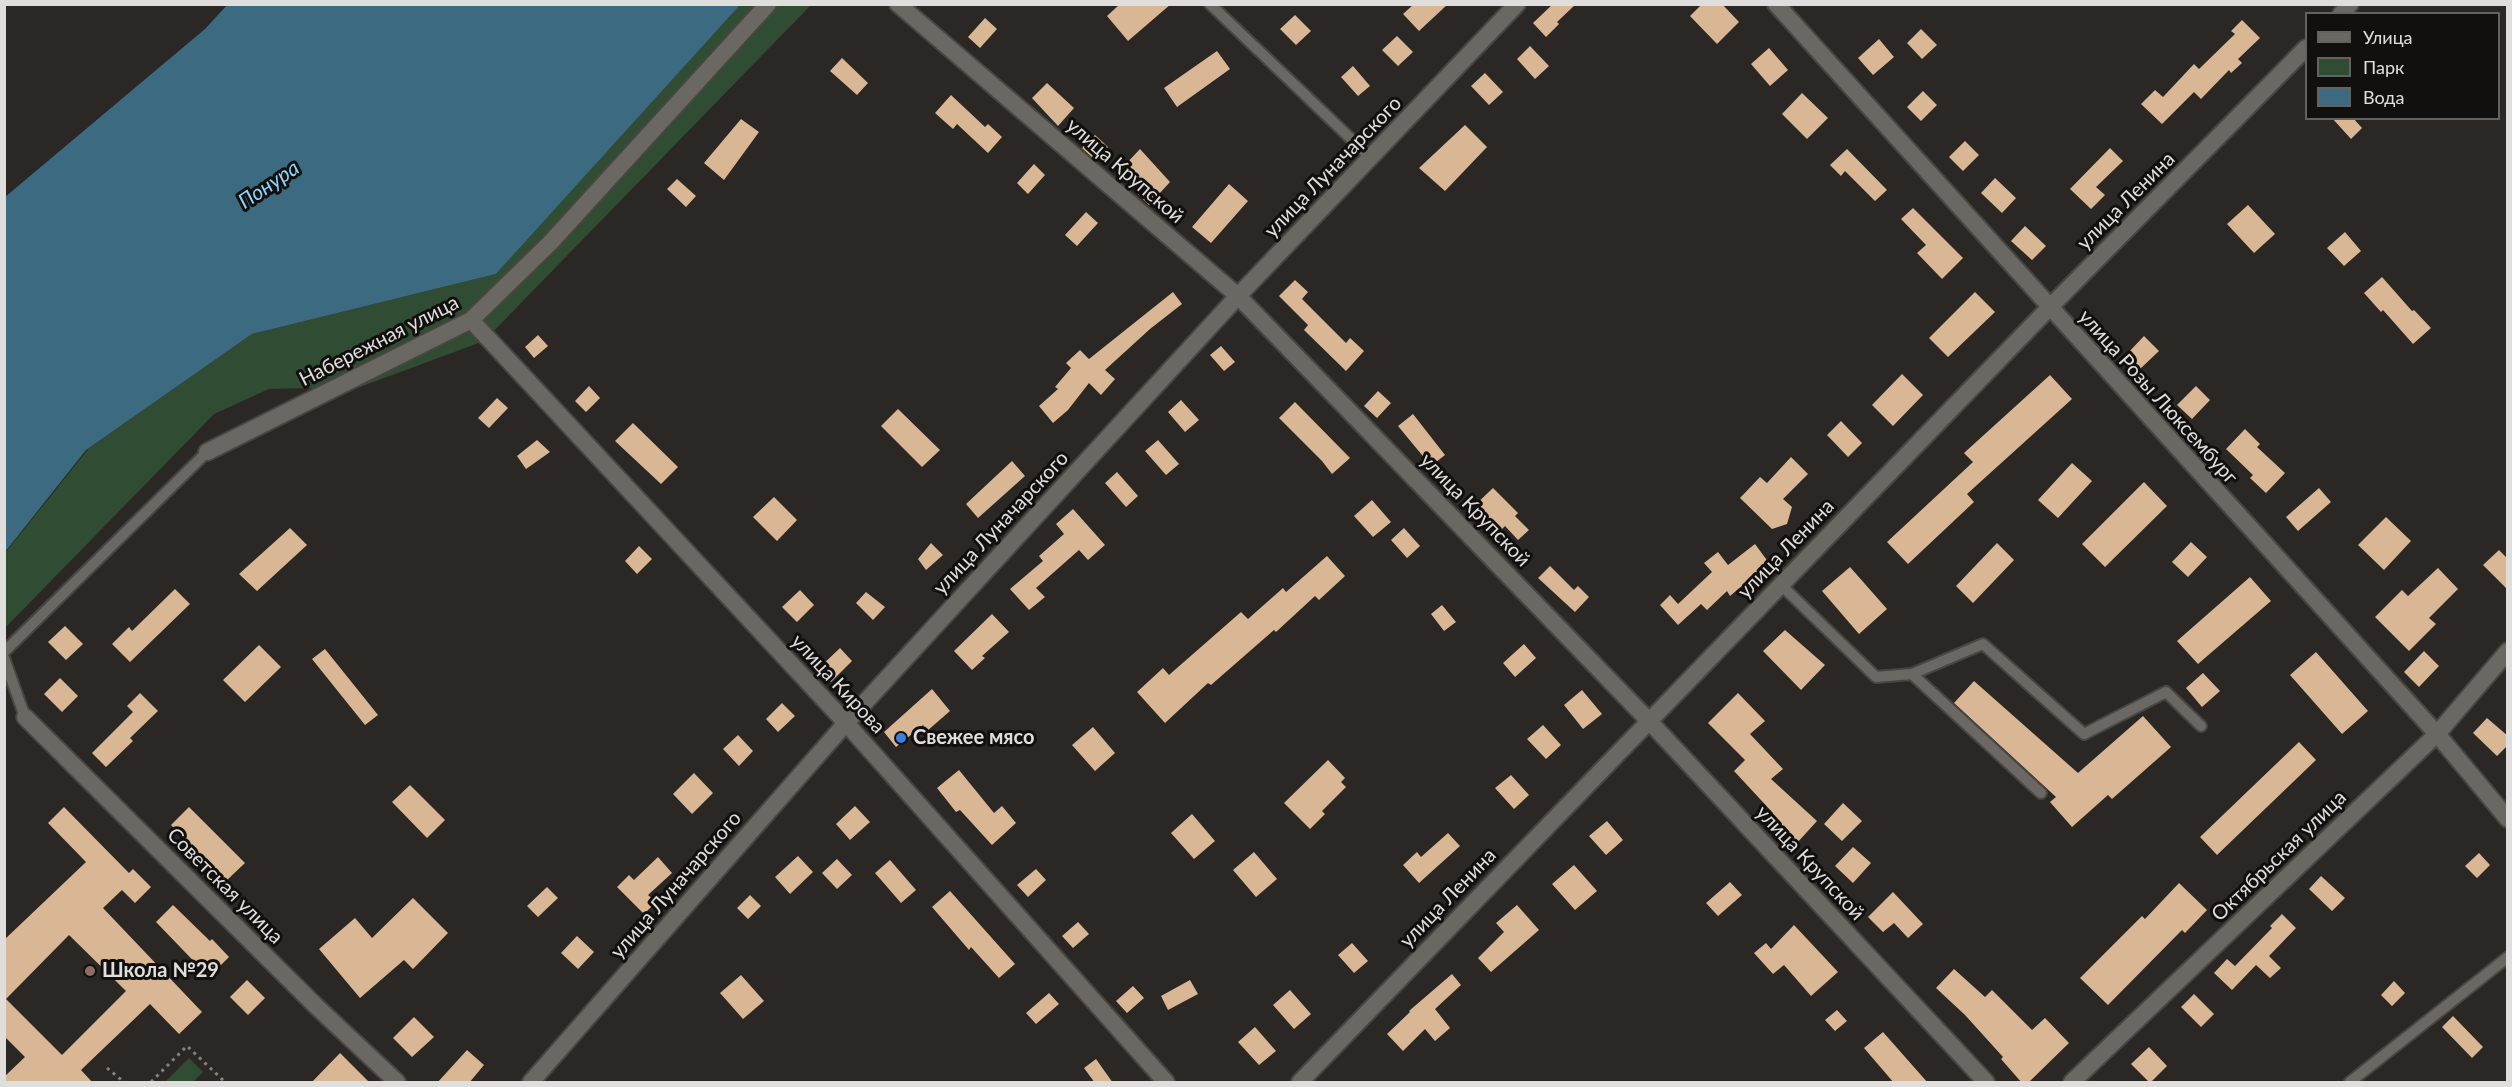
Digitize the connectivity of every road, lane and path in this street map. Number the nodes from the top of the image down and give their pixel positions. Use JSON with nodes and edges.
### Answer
{"nodes":[{"id":1,"x":768,"y":4,"type":"edge"},
{"id":2,"x":898,"y":4,"type":"edge"},
{"id":3,"x":1210,"y":4,"type":"edge"},
{"id":4,"x":1517,"y":4,"type":"edge"},
{"id":5,"x":1776,"y":4,"type":"edge"},
{"id":6,"x":2305,"y":50,"type":"edge"},
{"id":7,"x":1371,"y":158,"type":"junction"},
{"id":8,"x":1238,"y":296,"type":"junction"},
{"id":9,"x":2049,"y":308,"type":"junction"},
{"id":10,"x":471,"y":320,"type":"junction"},
{"id":11,"x":207,"y":452,"type":"joint"},
{"id":12,"x":1780,"y":584,"type":"junction"},
{"id":13,"x":2508,"y":651,"type":"edge"},
{"id":14,"x":4,"y":652,"type":"edge"},
{"id":15,"x":4,"y":657,"type":"edge"},
{"id":16,"x":1912,"y":674,"type":"junction"},
{"id":17,"x":25,"y":717,"type":"joint"},
{"id":18,"x":1649,"y":721,"type":"junction"},
{"id":19,"x":846,"y":723,"type":"junction"},
{"id":20,"x":2201,"y":726,"type":"dead end"},
{"id":21,"x":2437,"y":734,"type":"junction"},
{"id":22,"x":2041,"y":793,"type":"dead end"},
{"id":23,"x":2508,"y":819,"type":"edge"},
{"id":24,"x":2508,"y":957,"type":"edge"},
{"id":25,"x":107,"y":1068,"type":"dead end"},
{"id":26,"x":124,"y":1083,"type":"edge"},
{"id":27,"x":151,"y":1083,"type":"edge"},
{"id":28,"x":225,"y":1083,"type":"edge"},
{"id":29,"x":397,"y":1083,"type":"edge"},
{"id":30,"x":531,"y":1083,"type":"edge"},
{"id":31,"x":1166,"y":1083,"type":"edge"},
{"id":32,"x":1300,"y":1083,"type":"edge"},
{"id":33,"x":1986,"y":1083,"type":"edge"},
{"id":34,"x":2072,"y":1083,"type":"edge"},
{"id":35,"x":2349,"y":1083,"type":"edge"}],
"edges":[{"from":1,"to":10,"type":"street","name":"Набережная улица"},
{"from":2,"to":8,"type":"street","name":"улица Крупской"},
{"from":3,"to":7,"type":"lane"},
{"from":4,"to":7,"type":"street","name":"улица Луначарского"},
{"from":5,"to":9,"type":"street","name":"улица Розы Люксембург"},
{"from":6,"to":9,"type":"street","name":"улица Ленина"},
{"from":7,"to":8,"type":"street","name":"улица Луначарского"},
{"from":8,"to":18,"type":"street","name":"улица Крупской"},
{"from":8,"to":19,"type":"street","name":"улица Луначарского"},
{"from":9,"to":12,"type":"street","name":"улица Ленина"},
{"from":9,"to":21,"type":"street","name":"улица Розы Люксембург"},
{"from":10,"to":11,"type":"street","name":"Набережная улица"},
{"from":10,"to":19,"type":"street","name":"улица Кирова"},
{"from":11,"to":14,"type":"lane","name":"Набережная улица"},
{"from":12,"to":16,"type":"lane"},
{"from":12,"to":18,"type":"street","name":"улица Ленина"},
{"from":13,"to":21,"type":"street","name":"Октябрьская улица"},
{"from":15,"to":17,"type":"lane"},
{"from":16,"to":20,"type":"lane"},
{"from":16,"to":22,"type":"lane"},
{"from":17,"to":29,"type":"street","name":"Советская улица"},
{"from":18,"to":32,"type":"street","name":"улица Ленина"},
{"from":18,"to":33,"type":"street","name":"улица Крупской"},
{"from":19,"to":30,"type":"street","name":"улица Луначарского"},
{"from":19,"to":31,"type":"street","name":"улица Кирова"},
{"from":21,"to":23,"type":"street","name":"улица Розы Люксембург"},
{"from":21,"to":34,"type":"street","name":"Октябрьская улица"},
{"from":24,"to":35,"type":"lane"},
{"from":25,"to":26,"type":"path"},
{"from":27,"to":28,"type":"path"}]}
